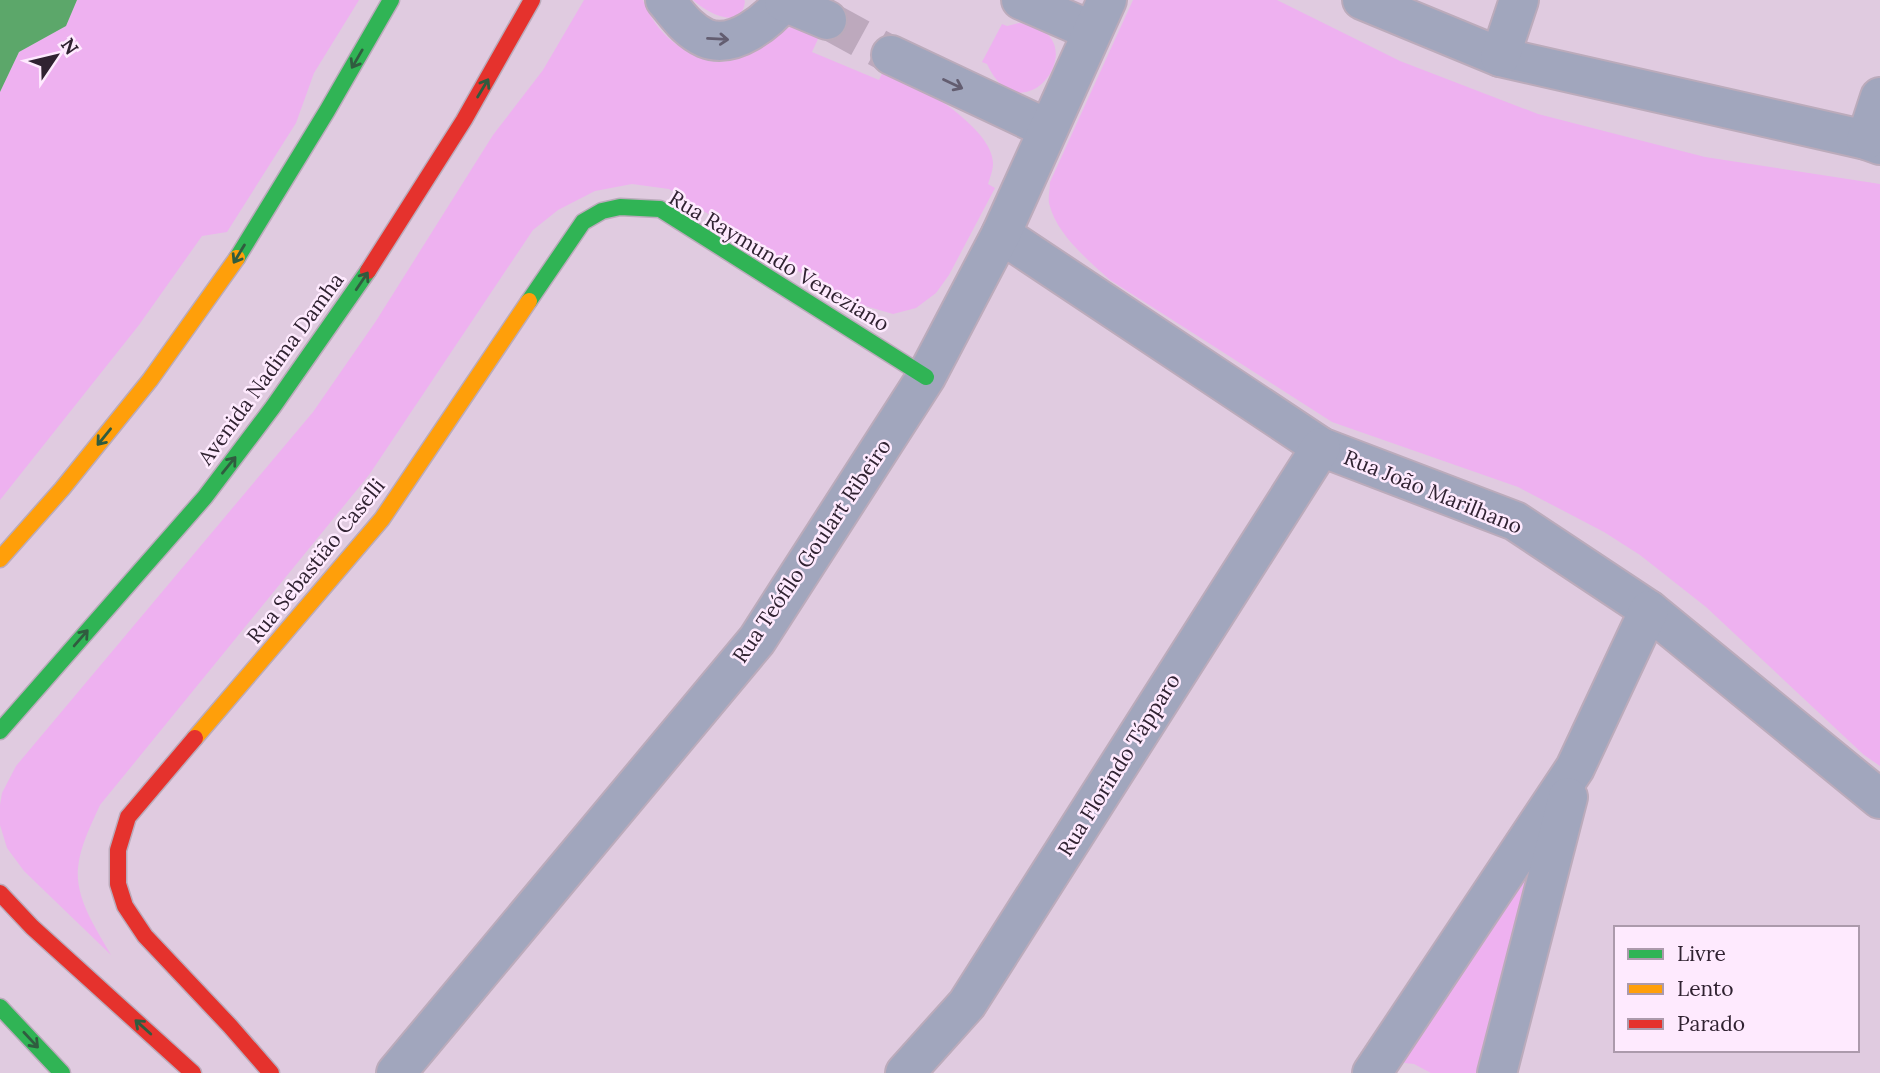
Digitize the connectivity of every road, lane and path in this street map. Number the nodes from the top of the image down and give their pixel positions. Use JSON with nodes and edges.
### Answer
{"nodes":[{"id":1,"x":391,"y":0,"type":"edge"},
{"id":2,"x":532,"y":0,"type":"edge"},
{"id":3,"x":665,"y":0,"type":"edge"},
{"id":4,"x":1021,"y":0,"type":"edge"},
{"id":5,"x":1362,"y":0,"type":"edge"},
{"id":6,"x":1519,"y":0,"type":"edge"},
{"id":7,"x":784,"y":1,"type":"edge"},
{"id":8,"x":1099,"y":16,"type":"edge"},
{"id":9,"x":827,"y":20,"type":"tunnel mouth"},
{"id":10,"x":891,"y":55,"type":"tunnel mouth"},
{"id":11,"x":1500,"y":57,"type":"junction"},
{"id":12,"x":1880,"y":97,"type":"edge"},
{"id":13,"x":1048,"y":129,"type":"junction"},
{"id":14,"x":1873,"y":143,"type":"edge"},
{"id":15,"x":603,"y":209,"type":"joint"},
{"id":16,"x":1001,"y":234,"type":"junction"},
{"id":17,"x":926,"y":377,"type":"junction"},
{"id":18,"x":1321,"y":447,"type":"junction"},
{"id":19,"x":0,"y":559,"type":"edge"},
{"id":20,"x":1649,"y":610,"type":"junction"},
{"id":21,"x":0,"y":731,"type":"edge"},
{"id":22,"x":1575,"y":768,"type":"junction"},
{"id":23,"x":1880,"y":799,"type":"edge"},
{"id":24,"x":0,"y":893,"type":"edge"},
{"id":25,"x":0,"y":1007,"type":"edge"},
{"id":26,"x":62,"y":1073,"type":"edge"},
{"id":27,"x":193,"y":1073,"type":"edge"},
{"id":28,"x":271,"y":1073,"type":"edge"},
{"id":29,"x":396,"y":1073,"type":"edge"},
{"id":30,"x":905,"y":1073,"type":"edge"},
{"id":31,"x":1372,"y":1073,"type":"edge"},
{"id":32,"x":1497,"y":1073,"type":"edge"}],
"edges":[{"from":1,"to":19,"type":"street","one_way":true},
{"from":21,"to":2,"type":"street","name":"Avenida Nadima Damha","one_way":true},
{"from":3,"to":7,"type":"street","one_way":true},
{"from":4,"to":8,"type":"street"},
{"from":5,"to":11,"type":"street"},
{"from":6,"to":11,"type":"street"},
{"from":7,"to":9,"type":"street"},
{"from":8,"to":13,"type":"street","name":"Rua Teófilo Goulart Ribeiro"},
{"from":10,"to":13,"type":"street","one_way":true},
{"from":11,"to":14,"type":"street"},
{"from":12,"to":14,"type":"street"},
{"from":13,"to":16,"type":"street","name":"Rua Teófilo Goulart Ribeiro"},
{"from":15,"to":17,"type":"street","name":"Rua Raymundo Veneziano"},
{"from":15,"to":28,"type":"street","name":"Rua Sebastião Caselli"},
{"from":16,"to":17,"type":"street","name":"Rua Teófilo Goulart Ribeiro"},
{"from":16,"to":18,"type":"street","name":"Rua João Marilhano"},
{"from":17,"to":29,"type":"street","name":"Rua Teófilo Goulart Ribeiro"},
{"from":18,"to":20,"type":"street","name":"Rua João Marilhano"},
{"from":18,"to":30,"type":"street","name":"Rua Florindo Tápparo"},
{"from":20,"to":22,"type":"street"},
{"from":20,"to":23,"type":"street","name":"Rua João Marilhano"},
{"from":22,"to":31,"type":"street"},
{"from":22,"to":32,"type":"street"},
{"from":27,"to":24,"type":"street","one_way":true},
{"from":25,"to":26,"type":"street","one_way":true}]}
